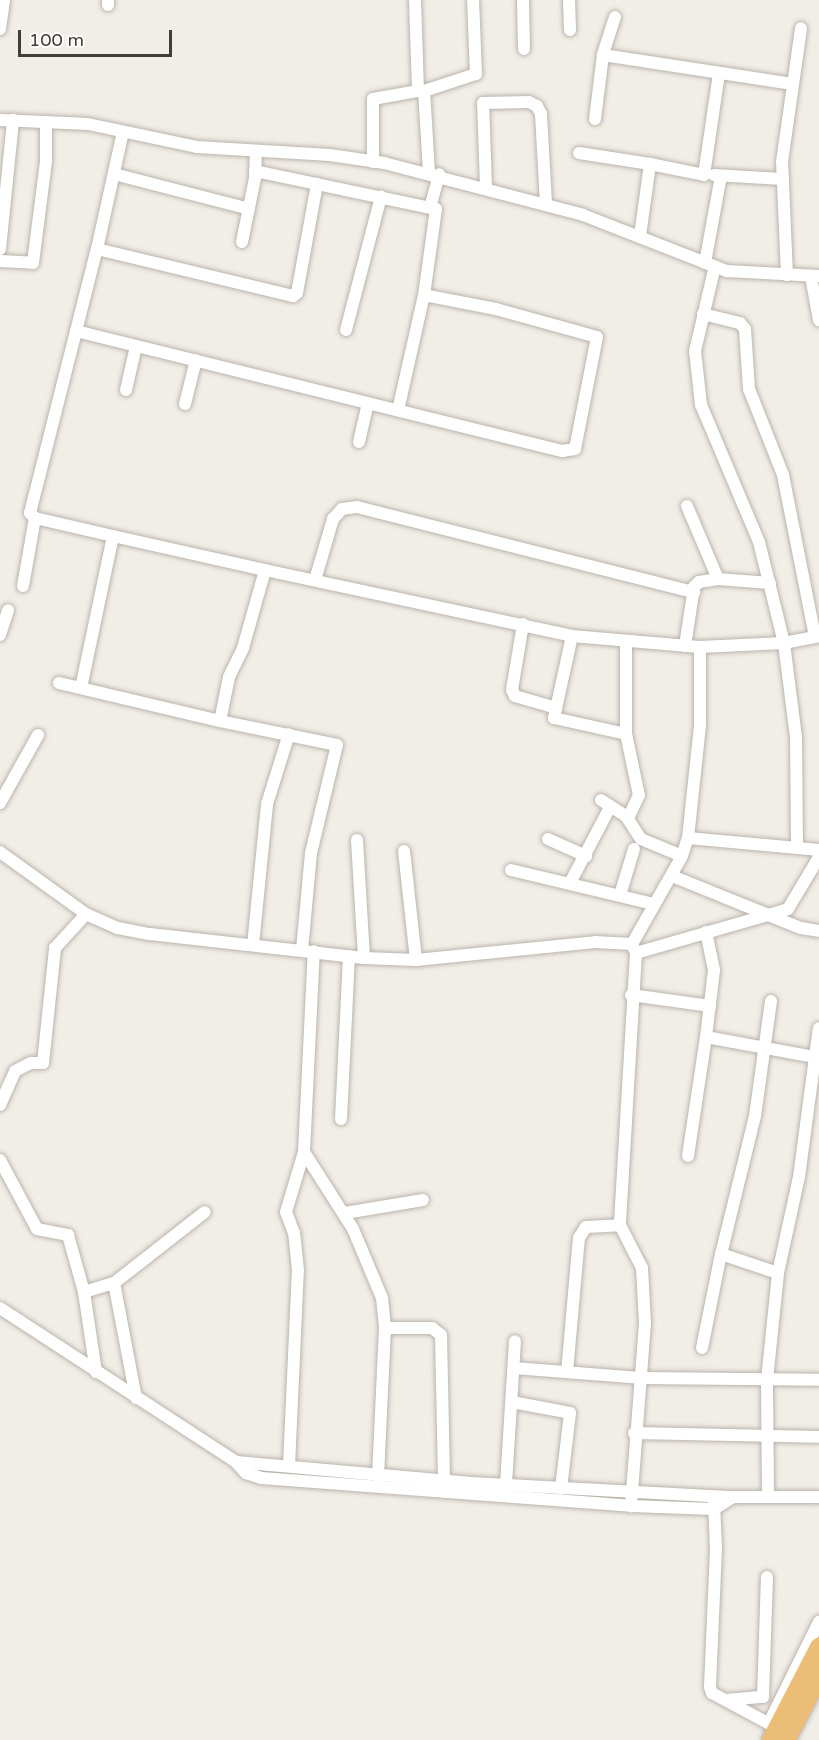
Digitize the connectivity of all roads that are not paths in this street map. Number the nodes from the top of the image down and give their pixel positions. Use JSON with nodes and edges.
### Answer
{"nodes":[{"id":1,"x":4,"y":0,"type":"edge"},
{"id":2,"x":415,"y":0,"type":"edge"},
{"id":3,"x":473,"y":0,"type":"edge"},
{"id":4,"x":523,"y":0,"type":"edge"},
{"id":5,"x":569,"y":0,"type":"edge"},
{"id":6,"x":615,"y":17,"type":"dead end"},
{"id":7,"x":0,"y":28,"type":"edge"},
{"id":8,"x":801,"y":28,"type":"dead end"},
{"id":9,"x":570,"y":30,"type":"dead end"},
{"id":10,"x":524,"y":49,"type":"dead end"},
{"id":11,"x":603,"y":55,"type":"junction"},
{"id":12,"x":719,"y":72,"type":"junction"},
{"id":13,"x":793,"y":84,"type":"junction"},
{"id":14,"x":421,"y":91,"type":"junction"},
{"id":15,"x":595,"y":119,"type":"dead end"},
{"id":16,"x":6,"y":120,"type":"edge"},
{"id":17,"x":46,"y":122,"type":"junction"},
{"id":18,"x":123,"y":132,"type":"junction"},
{"id":19,"x":255,"y":152,"type":"junction"},
{"id":20,"x":579,"y":153,"type":"dead end"},
{"id":21,"x":373,"y":162,"type":"junction"},
{"id":22,"x":650,"y":164,"type":"junction"},
{"id":23,"x":255,"y":171,"type":"junction"},
{"id":24,"x":434,"y":173,"type":"junction"},
{"id":25,"x":114,"y":174,"type":"junction"},
{"id":26,"x":704,"y":175,"type":"junction"},
{"id":27,"x":721,"y":176,"type":"junction"},
{"id":28,"x":783,"y":179,"type":"junction"},
{"id":29,"x":317,"y":184,"type":"junction"},
{"id":30,"x":486,"y":188,"type":"junction"},
{"id":31,"x":381,"y":197,"type":"junction"},
{"id":32,"x":546,"y":204,"type":"junction"},
{"id":33,"x":430,"y":208,"type":"junction"},
{"id":34,"x":249,"y":209,"type":"junction"},
{"id":35,"x":640,"y":236,"type":"junction"},
{"id":36,"x":242,"y":242,"type":"dead end"},
{"id":37,"x":0,"y":249,"type":"edge"},
{"id":38,"x":97,"y":249,"type":"junction"},
{"id":39,"x":0,"y":261,"type":"edge"},
{"id":40,"x":710,"y":264,"type":"junction"},
{"id":41,"x":787,"y":275,"type":"junction"},
{"id":42,"x":815,"y":277,"type":"edge"},
{"id":43,"x":424,"y":294,"type":"junction"},
{"id":44,"x":703,"y":314,"type":"junction"},
{"id":45,"x":819,"y":320,"type":"edge"},
{"id":46,"x":346,"y":330,"type":"dead end"},
{"id":47,"x":76,"y":331,"type":"junction"},
{"id":48,"x":136,"y":346,"type":"junction"},
{"id":49,"x":196,"y":360,"type":"junction"},
{"id":50,"x":126,"y":390,"type":"dead end"},
{"id":51,"x":368,"y":403,"type":"junction"},
{"id":52,"x":185,"y":404,"type":"dead end"},
{"id":53,"x":398,"y":410,"type":"junction"},
{"id":54,"x":359,"y":442,"type":"dead end"},
{"id":55,"x":687,"y":506,"type":"dead end"},
{"id":56,"x":35,"y":518,"type":"junction"},
{"id":57,"x":113,"y":536,"type":"junction"},
{"id":58,"x":265,"y":570,"type":"junction"},
{"id":59,"x":718,"y":579,"type":"junction"},
{"id":60,"x":315,"y":580,"type":"junction"},
{"id":61,"x":770,"y":583,"type":"junction"},
{"id":62,"x":23,"y":586,"type":"dead end"},
{"id":63,"x":694,"y":592,"type":"junction"},
{"id":64,"x":8,"y":610,"type":"dead end"},
{"id":65,"x":523,"y":624,"type":"junction"},
{"id":66,"x":0,"y":635,"type":"edge"},
{"id":67,"x":572,"y":636,"type":"junction"},
{"id":68,"x":817,"y":637,"type":"edge"},
{"id":69,"x":784,"y":642,"type":"junction"},
{"id":70,"x":626,"y":643,"type":"junction"},
{"id":71,"x":685,"y":646,"type":"junction"},
{"id":72,"x":700,"y":647,"type":"junction"},
{"id":73,"x":59,"y":683,"type":"dead end"},
{"id":74,"x":81,"y":688,"type":"junction"},
{"id":75,"x":556,"y":708,"type":"junction"},
{"id":76,"x":220,"y":721,"type":"junction"},
{"id":77,"x":289,"y":734,"type":"junction"},
{"id":78,"x":626,"y":734,"type":"junction"},
{"id":79,"x":38,"y":735,"type":"dead end"},
{"id":80,"x":0,"y":803,"type":"edge"},
{"id":81,"x":628,"y":819,"type":"junction"},
{"id":82,"x":688,"y":838,"type":"junction"},
{"id":83,"x":549,"y":839,"type":"dead end"},
{"id":84,"x":357,"y":840,"type":"dead end"},
{"id":85,"x":796,"y":848,"type":"junction"},
{"id":86,"x":634,"y":849,"type":"dead end"},
{"id":87,"x":819,"y":850,"type":"edge"},
{"id":88,"x":404,"y":851,"type":"dead end"},
{"id":89,"x":0,"y":852,"type":"edge"},
{"id":90,"x":586,"y":856,"type":"junction"},
{"id":91,"x":682,"y":856,"type":"junction"},
{"id":92,"x":819,"y":857,"type":"edge"},
{"id":93,"x":511,"y":870,"type":"dead end"},
{"id":94,"x":672,"y":876,"type":"junction"},
{"id":95,"x":570,"y":883,"type":"junction"},
{"id":96,"x":620,"y":894,"type":"junction"},
{"id":97,"x":654,"y":904,"type":"junction"},
{"id":98,"x":83,"y":916,"type":"junction"},
{"id":99,"x":779,"y":917,"type":"junction"},
{"id":100,"x":819,"y":931,"type":"edge"},
{"id":101,"x":708,"y":936,"type":"junction"},
{"id":102,"x":253,"y":945,"type":"junction"},
{"id":103,"x":634,"y":952,"type":"junction"},
{"id":104,"x":310,"y":954,"type":"junction"},
{"id":105,"x":364,"y":958,"type":"junction"},
{"id":106,"x":349,"y":960,"type":"junction"},
{"id":107,"x":416,"y":960,"type":"junction"},
{"id":108,"x":631,"y":995,"type":"junction"},
{"id":109,"x":771,"y":1001,"type":"dead end"},
{"id":110,"x":710,"y":1006,"type":"junction"},
{"id":111,"x":819,"y":1028,"type":"edge"},
{"id":112,"x":706,"y":1037,"type":"junction"},
{"id":113,"x":763,"y":1047,"type":"junction"},
{"id":114,"x":814,"y":1057,"type":"junction"},
{"id":115,"x":0,"y":1105,"type":"edge"},
{"id":116,"x":341,"y":1119,"type":"dead end"},
{"id":117,"x":304,"y":1152,"type":"junction"},
{"id":118,"x":688,"y":1156,"type":"dead end"},
{"id":119,"x":0,"y":1160,"type":"edge"},
{"id":120,"x":423,"y":1200,"type":"dead end"},
{"id":121,"x":205,"y":1212,"type":"dead end"},
{"id":122,"x":345,"y":1213,"type":"junction"},
{"id":123,"x":620,"y":1225,"type":"junction"},
{"id":124,"x":721,"y":1254,"type":"junction"},
{"id":125,"x":778,"y":1273,"type":"junction"},
{"id":126,"x":114,"y":1283,"type":"junction"},
{"id":127,"x":84,"y":1292,"type":"junction"},
{"id":128,"x":0,"y":1308,"type":"edge"},
{"id":129,"x":385,"y":1329,"type":"junction"},
{"id":130,"x":515,"y":1341,"type":"dead end"},
{"id":131,"x":702,"y":1348,"type":"dead end"},
{"id":132,"x":514,"y":1368,"type":"junction"},
{"id":133,"x":96,"y":1372,"type":"junction"},
{"id":134,"x":567,"y":1372,"type":"junction"},
{"id":135,"x":640,"y":1378,"type":"junction"},
{"id":136,"x":767,"y":1380,"type":"junction"},
{"id":137,"x":819,"y":1380,"type":"edge"},
{"id":138,"x":136,"y":1398,"type":"junction"},
{"id":139,"x":512,"y":1402,"type":"junction"},
{"id":140,"x":634,"y":1433,"type":"junction"},
{"id":141,"x":765,"y":1437,"type":"junction"},
{"id":142,"x":819,"y":1437,"type":"edge"},
{"id":143,"x":236,"y":1462,"type":"junction"},
{"id":144,"x":290,"y":1466,"type":"junction"},
{"id":145,"x":378,"y":1476,"type":"junction"},
{"id":146,"x":444,"y":1481,"type":"junction"},
{"id":147,"x":506,"y":1484,"type":"junction"},
{"id":148,"x":561,"y":1488,"type":"junction"},
{"id":149,"x":632,"y":1490,"type":"junction"},
{"id":150,"x":768,"y":1496,"type":"junction"},
{"id":151,"x":819,"y":1497,"type":"edge"},
{"id":152,"x":714,"y":1502,"type":"junction"},
{"id":153,"x":632,"y":1506,"type":"junction"},
{"id":154,"x":767,"y":1577,"type":"dead end"},
{"id":155,"x":819,"y":1622,"type":"edge"},
{"id":156,"x":819,"y":1647,"type":"edge"},
{"id":157,"x":819,"y":1676,"type":"edge"},
{"id":158,"x":802,"y":1695,"type":"junction"},
{"id":159,"x":726,"y":1700,"type":"junction"},
{"id":160,"x":778,"y":1733,"type":"edge"}],
"edges":[{"from":1,"to":7,"type":"street"},
{"from":2,"to":14,"type":"street"},
{"from":3,"to":14,"type":"street"},
{"from":4,"to":10,"type":"street"},
{"from":5,"to":9,"type":"street"},
{"from":6,"to":11,"type":"street"},
{"from":8,"to":13,"type":"street"},
{"from":11,"to":12,"type":"street"},
{"from":11,"to":15,"type":"street"},
{"from":12,"to":13,"type":"street"},
{"from":12,"to":26,"type":"street"},
{"from":13,"to":28,"type":"street"},
{"from":14,"to":21,"type":"street"},
{"from":14,"to":24,"type":"street"},
{"from":16,"to":17,"type":"street"},
{"from":16,"to":37,"type":"street"},
{"from":17,"to":18,"type":"street"},
{"from":17,"to":39,"type":"street"},
{"from":18,"to":19,"type":"street"},
{"from":18,"to":25,"type":"street"},
{"from":19,"to":21,"type":"street"},
{"from":19,"to":23,"type":"street"},
{"from":20,"to":22,"type":"street"},
{"from":21,"to":24,"type":"street"},
{"from":22,"to":26,"type":"street"},
{"from":22,"to":35,"type":"street"},
{"from":23,"to":29,"type":"street"},
{"from":23,"to":34,"type":"street"},
{"from":24,"to":30,"type":"street"},
{"from":24,"to":33,"type":"street"},
{"from":25,"to":34,"type":"street"},
{"from":25,"to":38,"type":"street"},
{"from":26,"to":27,"type":"street"},
{"from":27,"to":28,"type":"street"},
{"from":27,"to":40,"type":"street"},
{"from":28,"to":41,"type":"street"},
{"from":29,"to":31,"type":"street"},
{"from":29,"to":38,"type":"street"},
{"from":30,"to":32,"type":"street"},
{"from":30,"to":32,"type":"street"},
{"from":31,"to":33,"type":"street"},
{"from":31,"to":46,"type":"street"},
{"from":32,"to":35,"type":"street"},
{"from":33,"to":43,"type":"street"},
{"from":34,"to":36,"type":"street"},
{"from":35,"to":40,"type":"street"},
{"from":38,"to":47,"type":"street"},
{"from":40,"to":41,"type":"street"},
{"from":40,"to":44,"type":"street"},
{"from":41,"to":42,"type":"street"},
{"from":42,"to":45,"type":"street"},
{"from":43,"to":53,"type":"street"},
{"from":43,"to":53,"type":"street"},
{"from":44,"to":61,"type":"street"},
{"from":44,"to":68,"type":"street"},
{"from":47,"to":48,"type":"street"},
{"from":47,"to":56,"type":"street"},
{"from":48,"to":49,"type":"street"},
{"from":48,"to":50,"type":"street"},
{"from":49,"to":51,"type":"street"},
{"from":49,"to":52,"type":"street"},
{"from":51,"to":53,"type":"street"},
{"from":51,"to":54,"type":"street"},
{"from":55,"to":59,"type":"street"},
{"from":56,"to":57,"type":"street"},
{"from":56,"to":62,"type":"street"},
{"from":57,"to":58,"type":"street"},
{"from":57,"to":74,"type":"street"},
{"from":58,"to":60,"type":"street"},
{"from":58,"to":76,"type":"street"},
{"from":59,"to":61,"type":"street"},
{"from":59,"to":63,"type":"street"},
{"from":60,"to":63,"type":"street"},
{"from":60,"to":65,"type":"street"},
{"from":61,"to":69,"type":"street"},
{"from":63,"to":71,"type":"street"},
{"from":64,"to":66,"type":"street"},
{"from":65,"to":67,"type":"street"},
{"from":65,"to":75,"type":"street"},
{"from":67,"to":70,"type":"street"},
{"from":67,"to":75,"type":"street"},
{"from":68,"to":69,"type":"street"},
{"from":69,"to":72,"type":"street"},
{"from":69,"to":85,"type":"street"},
{"from":70,"to":71,"type":"street"},
{"from":70,"to":78,"type":"street"},
{"from":71,"to":72,"type":"street"},
{"from":72,"to":82,"type":"street"},
{"from":73,"to":74,"type":"street"},
{"from":74,"to":76,"type":"street"},
{"from":75,"to":78,"type":"street"},
{"from":76,"to":77,"type":"street"},
{"from":77,"to":102,"type":"street"},
{"from":77,"to":104,"type":"street"},
{"from":78,"to":81,"type":"street"},
{"from":79,"to":80,"type":"street"},
{"from":81,"to":90,"type":"street"},
{"from":81,"to":91,"type":"street"},
{"from":82,"to":85,"type":"street"},
{"from":82,"to":91,"type":"street"},
{"from":83,"to":90,"type":"street"},
{"from":84,"to":105,"type":"street"},
{"from":85,"to":87,"type":"street"},
{"from":86,"to":96,"type":"street"},
{"from":88,"to":107,"type":"street"},
{"from":89,"to":98,"type":"street"},
{"from":90,"to":95,"type":"street"},
{"from":91,"to":94,"type":"street"},
{"from":92,"to":99,"type":"street"},
{"from":93,"to":95,"type":"street"},
{"from":94,"to":97,"type":"street"},
{"from":94,"to":99,"type":"street"},
{"from":95,"to":96,"type":"street"},
{"from":96,"to":97,"type":"street"},
{"from":97,"to":103,"type":"street"},
{"from":98,"to":102,"type":"street"},
{"from":98,"to":115,"type":"street"},
{"from":99,"to":100,"type":"street"},
{"from":99,"to":101,"type":"street"},
{"from":101,"to":103,"type":"street"},
{"from":101,"to":110,"type":"street"},
{"from":102,"to":104,"type":"street"},
{"from":103,"to":107,"type":"street"},
{"from":103,"to":108,"type":"street"},
{"from":104,"to":106,"type":"street"},
{"from":104,"to":117,"type":"street"},
{"from":105,"to":106,"type":"street"},
{"from":105,"to":107,"type":"street"},
{"from":106,"to":116,"type":"street"},
{"from":108,"to":110,"type":"street"},
{"from":108,"to":123,"type":"street"},
{"from":109,"to":113,"type":"street"},
{"from":110,"to":112,"type":"street"},
{"from":111,"to":114,"type":"street"},
{"from":112,"to":113,"type":"street"},
{"from":112,"to":118,"type":"street"},
{"from":113,"to":114,"type":"street"},
{"from":113,"to":124,"type":"street"},
{"from":114,"to":125,"type":"street"},
{"from":117,"to":122,"type":"street"},
{"from":117,"to":144,"type":"street"},
{"from":119,"to":127,"type":"street"},
{"from":120,"to":122,"type":"street"},
{"from":121,"to":126,"type":"street"},
{"from":122,"to":129,"type":"street"},
{"from":123,"to":134,"type":"street"},
{"from":123,"to":135,"type":"street"},
{"from":124,"to":125,"type":"street"},
{"from":124,"to":131,"type":"street"},
{"from":125,"to":136,"type":"street"},
{"from":126,"to":127,"type":"street"},
{"from":126,"to":138,"type":"street"},
{"from":127,"to":133,"type":"street"},
{"from":128,"to":133,"type":"street"},
{"from":129,"to":145,"type":"street"},
{"from":129,"to":146,"type":"street"},
{"from":130,"to":132,"type":"street"},
{"from":132,"to":134,"type":"street"},
{"from":132,"to":139,"type":"street"},
{"from":133,"to":138,"type":"street"},
{"from":134,"to":135,"type":"street"},
{"from":135,"to":136,"type":"street"},
{"from":135,"to":140,"type":"street"},
{"from":136,"to":137,"type":"street"},
{"from":136,"to":141,"type":"street"},
{"from":138,"to":143,"type":"street"},
{"from":139,"to":147,"type":"street"},
{"from":139,"to":148,"type":"street"},
{"from":140,"to":141,"type":"street"},
{"from":140,"to":149,"type":"street"},
{"from":141,"to":142,"type":"street"},
{"from":141,"to":150,"type":"street"},
{"from":143,"to":144,"type":"street"},
{"from":143,"to":153,"type":"street"},
{"from":144,"to":145,"type":"street"},
{"from":145,"to":146,"type":"street"},
{"from":146,"to":147,"type":"street"},
{"from":147,"to":148,"type":"street"},
{"from":148,"to":149,"type":"street"},
{"from":149,"to":152,"type":"street"},
{"from":149,"to":153,"type":"street"},
{"from":150,"to":151,"type":"street"},
{"from":150,"to":152,"type":"street"},
{"from":152,"to":153,"type":"street"},
{"from":152,"to":159,"type":"street"},
{"from":154,"to":159,"type":"street"},
{"from":155,"to":160,"type":"street"},
{"from":156,"to":158,"type":"highway"},
{"from":157,"to":158,"type":"highway"},
{"from":158,"to":160,"type":"highway"},
{"from":159,"to":160,"type":"street"}]}
